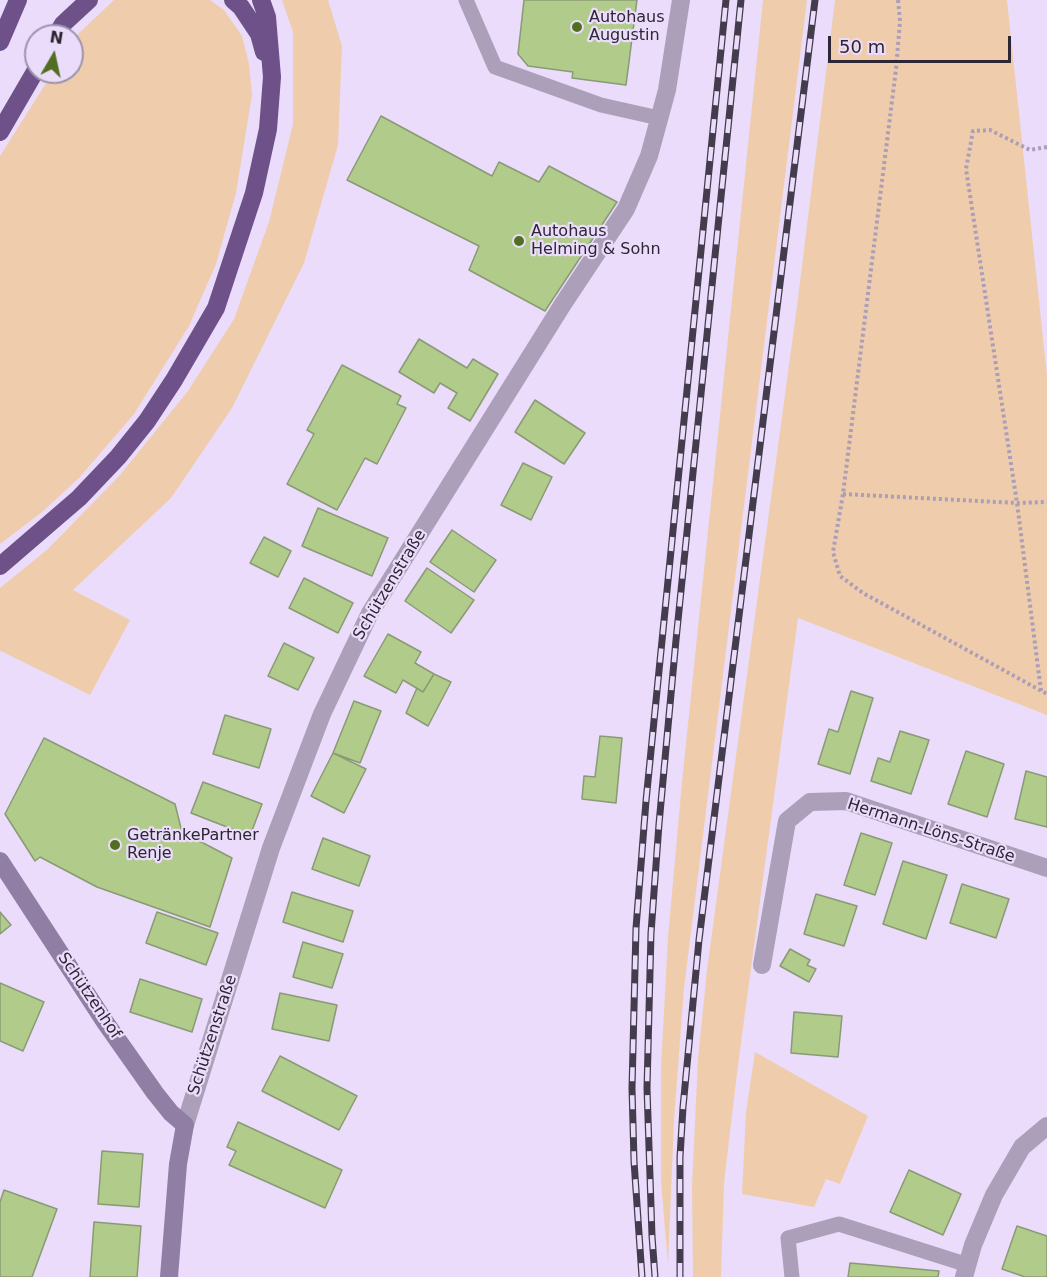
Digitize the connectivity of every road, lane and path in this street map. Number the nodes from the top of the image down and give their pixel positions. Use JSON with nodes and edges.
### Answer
{"nodes":[{"id":1,"x":18,"y":0,"type":"edge"},
{"id":2,"x":89,"y":0,"type":"edge"},
{"id":3,"x":233,"y":0,"type":"edge"},
{"id":4,"x":261,"y":0,"type":"edge"},
{"id":5,"x":466,"y":0,"type":"edge"},
{"id":6,"x":681,"y":0,"type":"edge"},
{"id":7,"x":898,"y":0,"type":"edge"},
{"id":8,"x":63,"y":24,"type":"edge"},
{"id":9,"x":0,"y":42,"type":"edge"},
{"id":10,"x":272,"y":77,"type":"junction"},
{"id":11,"x":28,"y":84,"type":"edge"},
{"id":12,"x":659,"y":118,"type":"junction"},
{"id":13,"x":0,"y":132,"type":"edge"},
{"id":14,"x":1047,"y":147,"type":"edge"},
{"id":15,"x":843,"y":494,"type":"junction"},
{"id":16,"x":1047,"y":502,"type":"edge"},
{"id":17,"x":1017,"y":503,"type":"junction"},
{"id":18,"x":0,"y":566,"type":"edge"},
{"id":19,"x":1041,"y":692,"type":"junction"},
{"id":20,"x":1047,"y":694,"type":"edge"},
{"id":21,"x":0,"y":861,"type":"edge"},
{"id":22,"x":1047,"y":868,"type":"edge"},
{"id":23,"x":762,"y":965,"type":"dead end"},
{"id":24,"x":185,"y":1125,"type":"junction"},
{"id":25,"x":1047,"y":1126,"type":"edge"},
{"id":26,"x":966,"y":1271,"type":"edge"},
{"id":27,"x":169,"y":1277,"type":"edge"},
{"id":28,"x":792,"y":1277,"type":"edge"}],
"edges":[{"from":1,"to":9,"type":"highway"},
{"from":2,"to":8,"type":"highway"},
{"from":3,"to":10,"type":"highway"},
{"from":4,"to":10,"type":"highway"},
{"from":5,"to":12,"type":"lane"},
{"from":6,"to":12,"type":"street","name":"Schützenstraße"},
{"from":7,"to":15,"type":"path"},
{"from":10,"to":18,"type":"highway"},
{"from":11,"to":13,"type":"highway"},
{"from":12,"to":24,"type":"street","name":"Schützenstraße"},
{"from":14,"to":17,"type":"path"},
{"from":15,"to":17,"type":"path"},
{"from":15,"to":19,"type":"path"},
{"from":16,"to":17,"type":"path"},
{"from":17,"to":19,"type":"path"},
{"from":19,"to":20,"type":"path"},
{"from":21,"to":24,"type":"street","name":"Schützenhof"},
{"from":22,"to":23,"type":"street","name":"Hermann-Löns-Straße"},
{"from":24,"to":27,"type":"street","name":"Schützenstraße"},
{"from":25,"to":26,"type":"street"},
{"from":26,"to":28,"type":"lane"}]}
